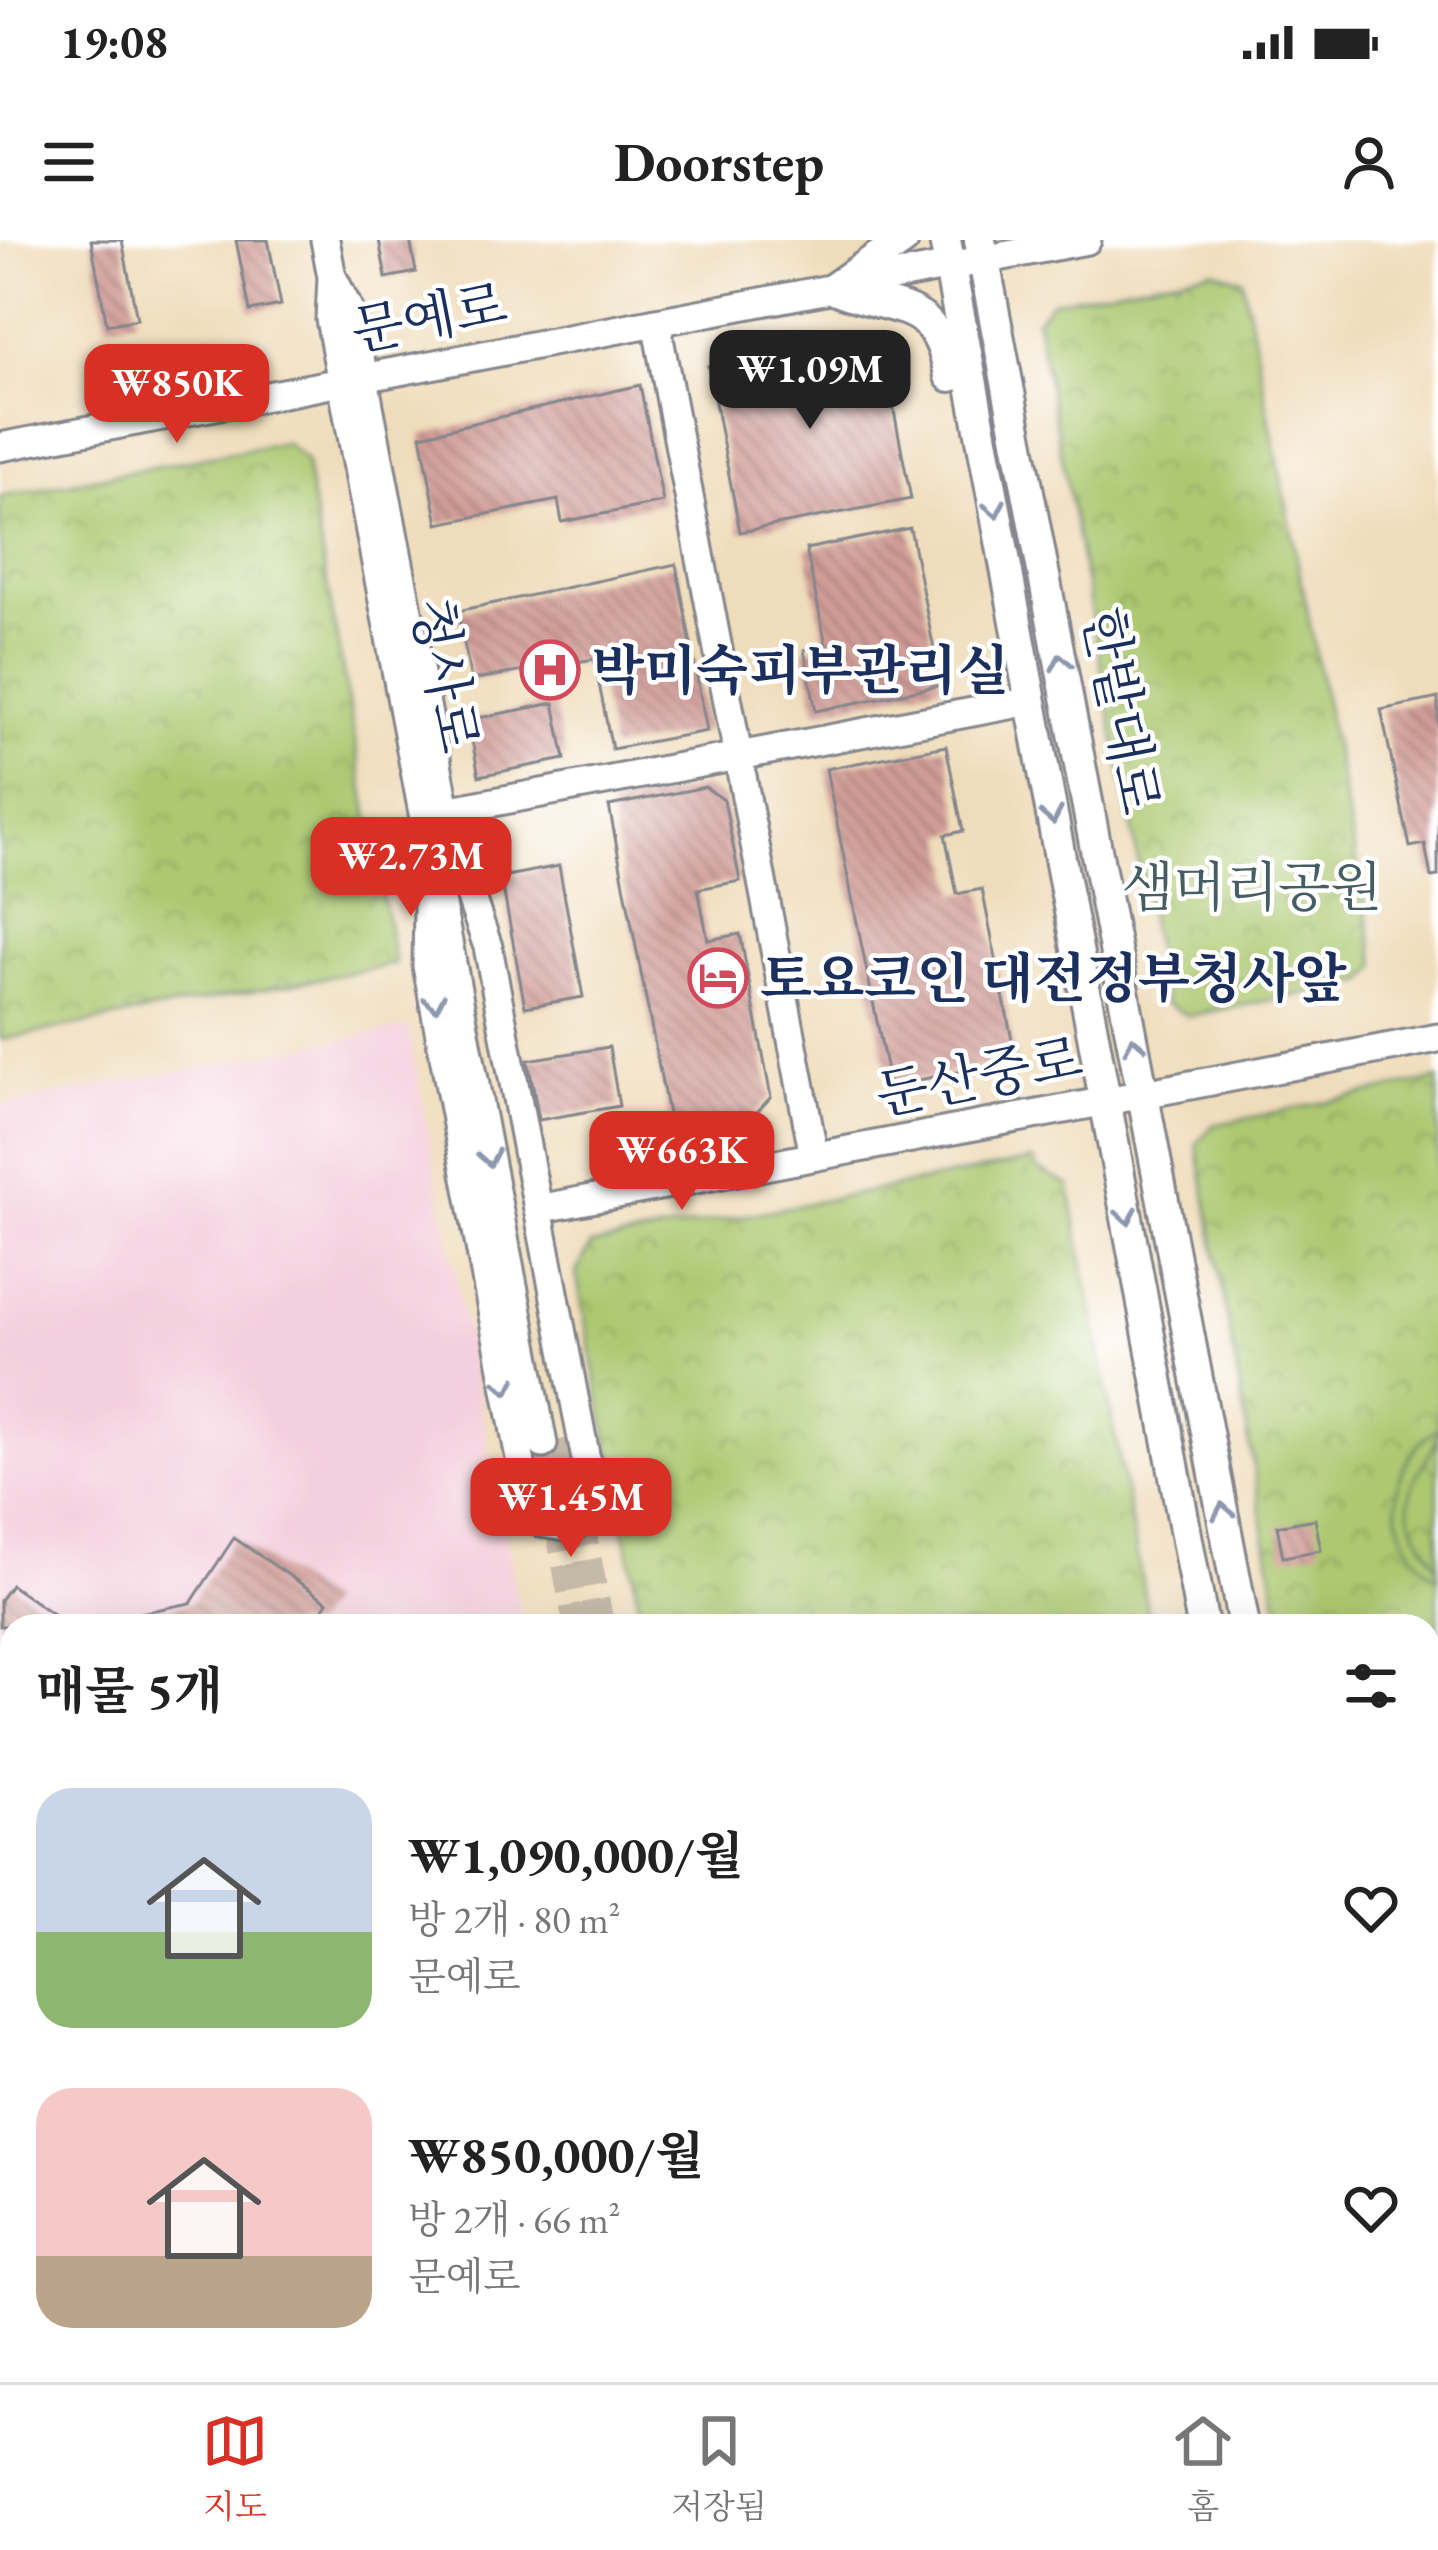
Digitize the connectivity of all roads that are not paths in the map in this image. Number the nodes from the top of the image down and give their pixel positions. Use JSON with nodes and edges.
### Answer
{"nodes":[{"id":1,"x":325,"y":240,"type":"edge"},
{"id":2,"x":903,"y":240,"type":"edge"},
{"id":3,"x":1087,"y":240,"type":"edge"},
{"id":4,"x":982,"y":250,"type":"edge"},
{"id":5,"x":947,"y":253,"type":"edge"},
{"id":6,"x":834,"y":288,"type":"junction"},
{"id":7,"x":656,"y":322,"type":"junction"},
{"id":8,"x":353,"y":381,"type":"junction"},
{"id":9,"x":974,"y":394,"type":"junction"},
{"id":10,"x":0,"y":447,"type":"edge"},
{"id":11,"x":1031,"y":701,"type":"junction"},
{"id":12,"x":738,"y":756,"type":"junction"},
{"id":13,"x":446,"y":811,"type":"junction"},
{"id":14,"x":440,"y":842,"type":"junction"},
{"id":15,"x":1438,"y":1038,"type":"edge"},
{"id":16,"x":1143,"y":1094,"type":"junction"},
{"id":17,"x":1106,"y":1101,"type":"junction"},
{"id":18,"x":814,"y":1156,"type":"junction"},
{"id":19,"x":538,"y":1209,"type":"junction"},
{"id":20,"x":554,"y":1441,"type":"tunnel mouth"},
{"id":21,"x":1201,"y":1614,"type":"edge"},
{"id":22,"x":1242,"y":1614,"type":"edge"}],
"edges":[{"from":1,"to":8,"type":"street","name":"청사로"},
{"from":2,"to":6,"type":"main road"},
{"from":3,"to":4,"type":"street","name":"문예로"},
{"from":4,"to":5,"type":"street","name":"문예로"},
{"from":16,"to":4,"type":"main road","name":"한밭대로","one_way":true},
{"from":5,"to":6,"type":"street","name":"문예로"},
{"from":5,"to":9,"type":"main road","name":"한밭대로"},
{"from":6,"to":7,"type":"street","name":"문예로"},
{"from":6,"to":9,"type":"main road"},
{"from":7,"to":8,"type":"street","name":"문예로"},
{"from":7,"to":12,"type":"street"},
{"from":8,"to":10,"type":"street","name":"문예로"},
{"from":8,"to":13,"type":"street","name":"청사로"},
{"from":8,"to":14,"type":"street","name":"청사로"},
{"from":9,"to":11,"type":"main road","name":"한밭대로","one_way":true},
{"from":11,"to":12,"type":"street"},
{"from":11,"to":17,"type":"main road","name":"한밭대로","one_way":true},
{"from":12,"to":13,"type":"street"},
{"from":12,"to":18,"type":"street"},
{"from":13,"to":14,"type":"street","name":"청사로"},
{"from":14,"to":19,"type":"street"},
{"from":14,"to":19,"type":"street","one_way":true},
{"from":14,"to":20,"type":"street","name":"청사로"},
{"from":15,"to":16,"type":"street","name":"둔산중로"},
{"from":16,"to":17,"type":"street","name":"둔산중로"},
{"from":22,"to":16,"type":"main road","name":"한밭대로","one_way":true},
{"from":17,"to":18,"type":"street","name":"둔산중로"},
{"from":17,"to":21,"type":"main road","name":"한밭대로","one_way":true},
{"from":18,"to":19,"type":"street","name":"둔산중로"}]}
